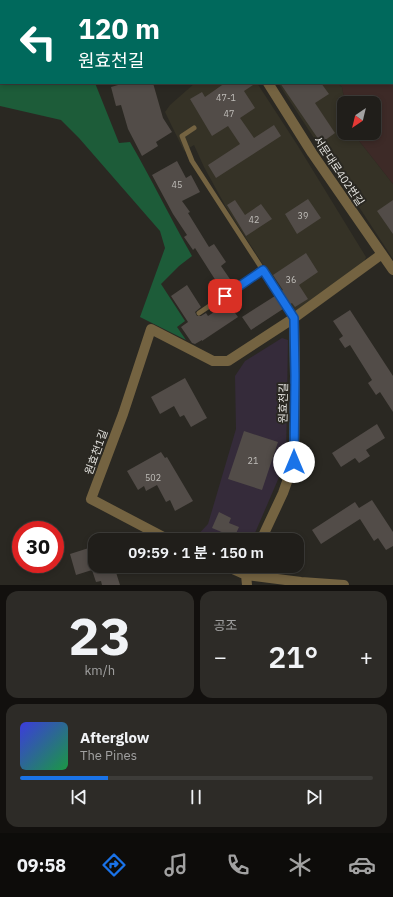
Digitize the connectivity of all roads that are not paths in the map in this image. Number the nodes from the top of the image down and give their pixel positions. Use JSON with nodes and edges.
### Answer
{"nodes":[{"id":1,"x":269,"y":84,"type":"edge"},
{"id":2,"x":194,"y":128,"type":"dead end"},
{"id":3,"x":382,"y":254,"type":"junction"},
{"id":4,"x":263,"y":270,"type":"junction"},
{"id":5,"x":393,"y":270,"type":"edge"},
{"id":6,"x":199,"y":313,"type":"dead end"},
{"id":7,"x":294,"y":318,"type":"junction"},
{"id":8,"x":156,"y":533,"type":"edge"},
{"id":9,"x":264,"y":533,"type":"edge"},
{"id":10,"x":248,"y":575,"type":"edge"},
{"id":11,"x":344,"y":585,"type":"edge"}],
"edges":[{"from":1,"to":3,"type":"street","name":"서문대로402번길"},
{"from":2,"to":4,"type":"lane"},
{"from":3,"to":5,"type":"street","name":"서문대로402번길"},
{"from":3,"to":7,"type":"street"},
{"from":4,"to":6,"type":"lane"},
{"from":4,"to":7,"type":"lane"},
{"from":7,"to":8,"type":"street","name":"원효천1길"},
{"from":7,"to":9,"type":"street","name":"원효천길"},
{"from":10,"to":11,"type":"street"}]}
